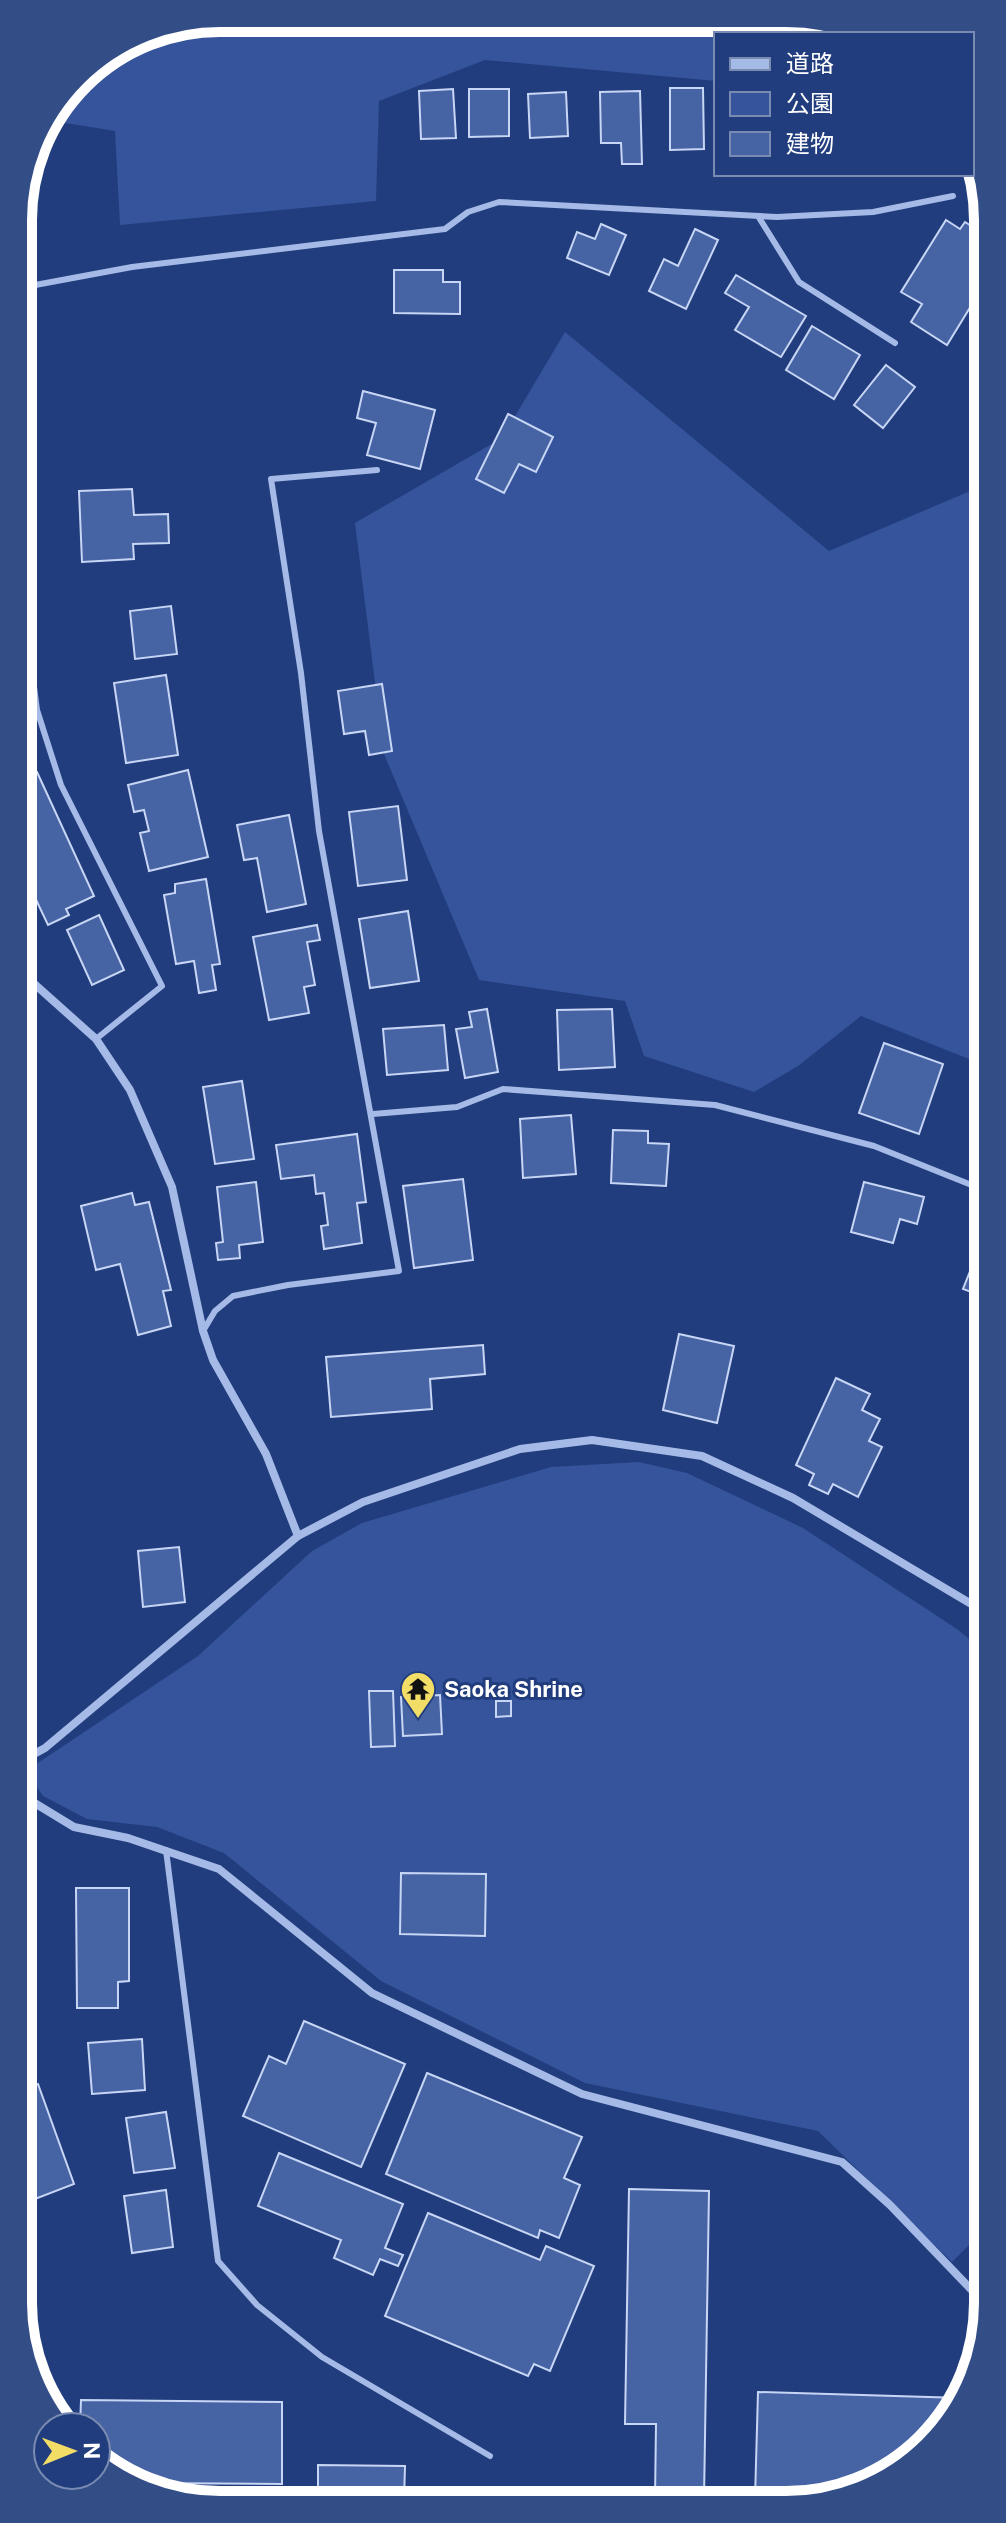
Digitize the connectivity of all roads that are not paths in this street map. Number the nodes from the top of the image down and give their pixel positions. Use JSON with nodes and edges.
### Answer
{"nodes":[{"id":1,"x":953,"y":196,"type":"dead end"},
{"id":2,"x":758,"y":216,"type":"junction"},
{"id":3,"x":32,"y":286,"type":"edge"},
{"id":4,"x":895,"y":343,"type":"dead end"},
{"id":5,"x":377,"y":470,"type":"dead end"},
{"id":6,"x":32,"y":672,"type":"edge"},
{"id":7,"x":32,"y":982,"type":"edge"},
{"id":8,"x":96,"y":1039,"type":"junction"},
{"id":9,"x":373,"y":1114,"type":"junction"},
{"id":10,"x":974,"y":1186,"type":"edge"},
{"id":11,"x":203,"y":1331,"type":"junction"},
{"id":12,"x":298,"y":1536,"type":"junction"},
{"id":13,"x":974,"y":1606,"type":"edge"},
{"id":14,"x":32,"y":1755,"type":"edge"},
{"id":15,"x":32,"y":1801,"type":"edge"},
{"id":16,"x":166,"y":1850,"type":"junction"},
{"id":17,"x":974,"y":2292,"type":"edge"},
{"id":18,"x":490,"y":2456,"type":"dead end"}],
"edges":[{"from":1,"to":2,"type":"lane"},
{"from":2,"to":3,"type":"lane"},
{"from":2,"to":4,"type":"lane"},
{"from":5,"to":9,"type":"lane"},
{"from":6,"to":8,"type":"lane"},
{"from":7,"to":8,"type":"street"},
{"from":8,"to":11,"type":"street"},
{"from":9,"to":10,"type":"lane"},
{"from":9,"to":11,"type":"lane"},
{"from":11,"to":12,"type":"street"},
{"from":12,"to":13,"type":"street"},
{"from":12,"to":14,"type":"street"},
{"from":15,"to":16,"type":"street"},
{"from":16,"to":17,"type":"street"},
{"from":16,"to":18,"type":"lane"}]}
